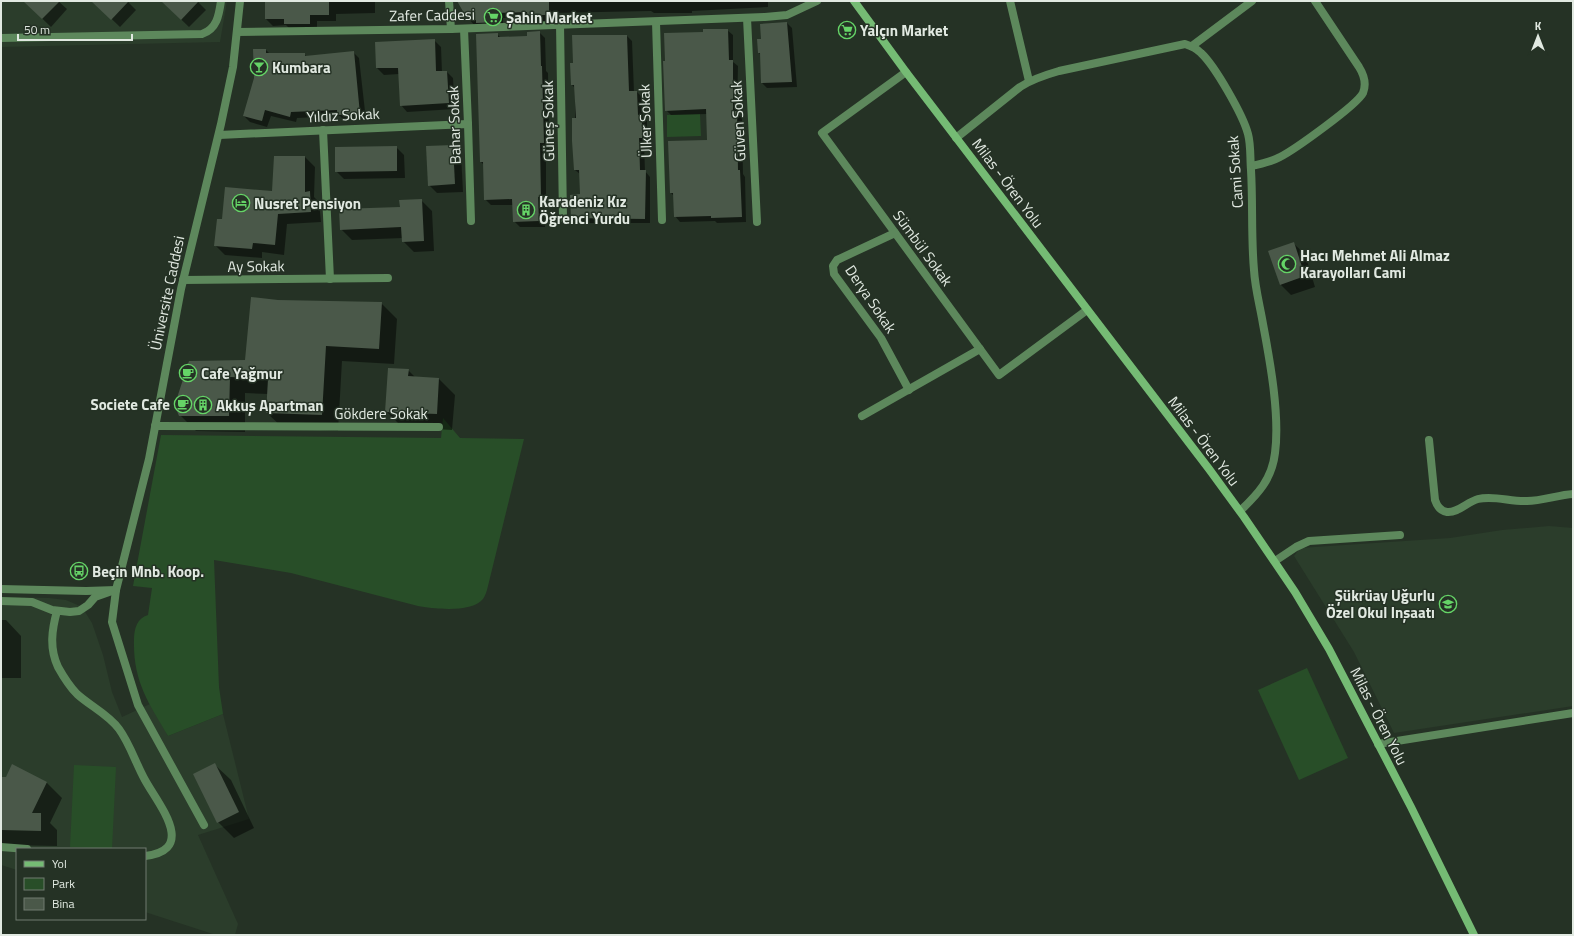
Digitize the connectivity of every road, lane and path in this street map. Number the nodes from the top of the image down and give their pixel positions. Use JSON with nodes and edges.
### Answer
{"nodes":[{"id":1,"x":221,"y":1,"type":"edge"},
{"id":2,"x":240,"y":1,"type":"edge"},
{"id":3,"x":449,"y":1,"type":"edge"},
{"id":4,"x":817,"y":1,"type":"edge"},
{"id":5,"x":854,"y":1,"type":"edge"},
{"id":6,"x":1010,"y":1,"type":"edge"},
{"id":7,"x":1252,"y":1,"type":"edge"},
{"id":8,"x":1315,"y":1,"type":"edge"},
{"id":9,"x":747,"y":18,"type":"junction"},
{"id":10,"x":656,"y":22,"type":"junction"},
{"id":11,"x":560,"y":24,"type":"junction"},
{"id":12,"x":464,"y":29,"type":"junction"},
{"id":13,"x":451,"y":30,"type":"junction"},
{"id":14,"x":237,"y":32,"type":"junction"},
{"id":15,"x":1,"y":38,"type":"edge"},
{"id":16,"x":1192,"y":46,"type":"junction"},
{"id":17,"x":906,"y":72,"type":"junction"},
{"id":18,"x":1029,"y":80,"type":"junction"},
{"id":19,"x":468,"y":124,"type":"junction"},
{"id":20,"x":322,"y":130,"type":"junction"},
{"id":21,"x":219,"y":135,"type":"junction"},
{"id":22,"x":956,"y":138,"type":"junction"},
{"id":23,"x":1251,"y":166,"type":"junction"},
{"id":24,"x":563,"y":218,"type":"dead end"},
{"id":25,"x":662,"y":220,"type":"dead end"},
{"id":26,"x":471,"y":221,"type":"dead end"},
{"id":27,"x":757,"y":222,"type":"dead end"},
{"id":28,"x":895,"y":233,"type":"junction"},
{"id":29,"x":388,"y":278,"type":"dead end"},
{"id":30,"x":330,"y":279,"type":"junction"},
{"id":31,"x":183,"y":280,"type":"junction"},
{"id":32,"x":1087,"y":310,"type":"junction"},
{"id":33,"x":980,"y":349,"type":"junction"},
{"id":34,"x":909,"y":390,"type":"junction"},
{"id":35,"x":862,"y":416,"type":"dead end"},
{"id":36,"x":155,"y":426,"type":"junction"},
{"id":37,"x":440,"y":427,"type":"dead end"},
{"id":38,"x":1429,"y":440,"type":"dead end"},
{"id":39,"x":1573,"y":494,"type":"edge"},
{"id":40,"x":1240,"y":511,"type":"junction"},
{"id":41,"x":1400,"y":535,"type":"dead end"},
{"id":42,"x":1274,"y":562,"type":"junction"},
{"id":43,"x":1,"y":588,"type":"edge"},
{"id":44,"x":116,"y":590,"type":"junction"},
{"id":45,"x":1,"y":601,"type":"edge"},
{"id":46,"x":57,"y":610,"type":"junction"},
{"id":47,"x":1573,"y":713,"type":"edge"},
{"id":48,"x":1378,"y":744,"type":"junction"},
{"id":49,"x":204,"y":825,"type":"dead end"},
{"id":50,"x":1,"y":847,"type":"edge"},
{"id":51,"x":16,"y":848,"type":"edge"},
{"id":52,"x":146,"y":856,"type":"edge"},
{"id":53,"x":1474,"y":935,"type":"edge"}],
"edges":[{"from":1,"to":15,"type":"street"},
{"from":2,"to":14,"type":"street","name":"Üniversite Caddesi"},
{"from":3,"to":13,"type":"street"},
{"from":4,"to":9,"type":"street","name":"Zafer Caddesi"},
{"from":5,"to":17,"type":"main road","name":"Milas - Ören Yolu"},
{"from":6,"to":18,"type":"street"},
{"from":7,"to":16,"type":"street"},
{"from":8,"to":23,"type":"street"},
{"from":9,"to":10,"type":"street","name":"Zafer Caddesi"},
{"from":9,"to":27,"type":"street","name":"Güven Sokak"},
{"from":10,"to":11,"type":"street","name":"Zafer Caddesi"},
{"from":10,"to":25,"type":"street","name":"Ülker Sokak"},
{"from":11,"to":12,"type":"street","name":"Zafer Caddesi"},
{"from":11,"to":24,"type":"street","name":"Güneş Sokak"},
{"from":12,"to":13,"type":"street","name":"Zafer Caddesi"},
{"from":12,"to":19,"type":"street","name":"Bahar Sokak"},
{"from":13,"to":14,"type":"street","name":"Zafer Caddesi"},
{"from":14,"to":21,"type":"street","name":"Üniversite Caddesi"},
{"from":16,"to":18,"type":"street"},
{"from":16,"to":23,"type":"street","name":"Cami Sokak"},
{"from":17,"to":22,"type":"main road","name":"Milas - Ören Yolu"},
{"from":17,"to":28,"type":"street","name":"Sümbül Sokak"},
{"from":18,"to":22,"type":"street"},
{"from":19,"to":20,"type":"street","name":"Yıldız Sokak"},
{"from":19,"to":26,"type":"street","name":"Bahar Sokak"},
{"from":20,"to":21,"type":"street","name":"Yıldız Sokak"},
{"from":20,"to":30,"type":"street"},
{"from":21,"to":31,"type":"street","name":"Üniversite Caddesi"},
{"from":22,"to":32,"type":"main road","name":"Milas - Ören Yolu"},
{"from":23,"to":40,"type":"street","name":"Cami Sokak"},
{"from":28,"to":33,"type":"street","name":"Sümbül Sokak"},
{"from":28,"to":34,"type":"street","name":"Derya Sokak"},
{"from":29,"to":30,"type":"street","name":"Ay Sokak"},
{"from":30,"to":31,"type":"street","name":"Ay Sokak"},
{"from":31,"to":36,"type":"street","name":"Üniversite Caddesi"},
{"from":32,"to":33,"type":"street","name":"Sümbül Sokak"},
{"from":32,"to":40,"type":"main road","name":"Milas - Ören Yolu"},
{"from":33,"to":34,"type":"street"},
{"from":34,"to":35,"type":"street"},
{"from":36,"to":37,"type":"street","name":"Gökdere Sokak"},
{"from":36,"to":44,"type":"street","name":"Üniversite Caddesi"},
{"from":38,"to":39,"type":"street"},
{"from":40,"to":42,"type":"main road","name":"Milas - Ören Yolu"},
{"from":41,"to":42,"type":"street"},
{"from":42,"to":48,"type":"main road","name":"Milas - Ören Yolu"},
{"from":43,"to":44,"type":"street"},
{"from":44,"to":46,"type":"street"},
{"from":44,"to":49,"type":"street","name":"Üniversite Caddesi"},
{"from":45,"to":46,"type":"street"},
{"from":46,"to":52,"type":"street"},
{"from":47,"to":48,"type":"street"},
{"from":48,"to":53,"type":"main road","name":"Milas - Ören Yolu"},
{"from":50,"to":51,"type":"street"}]}
